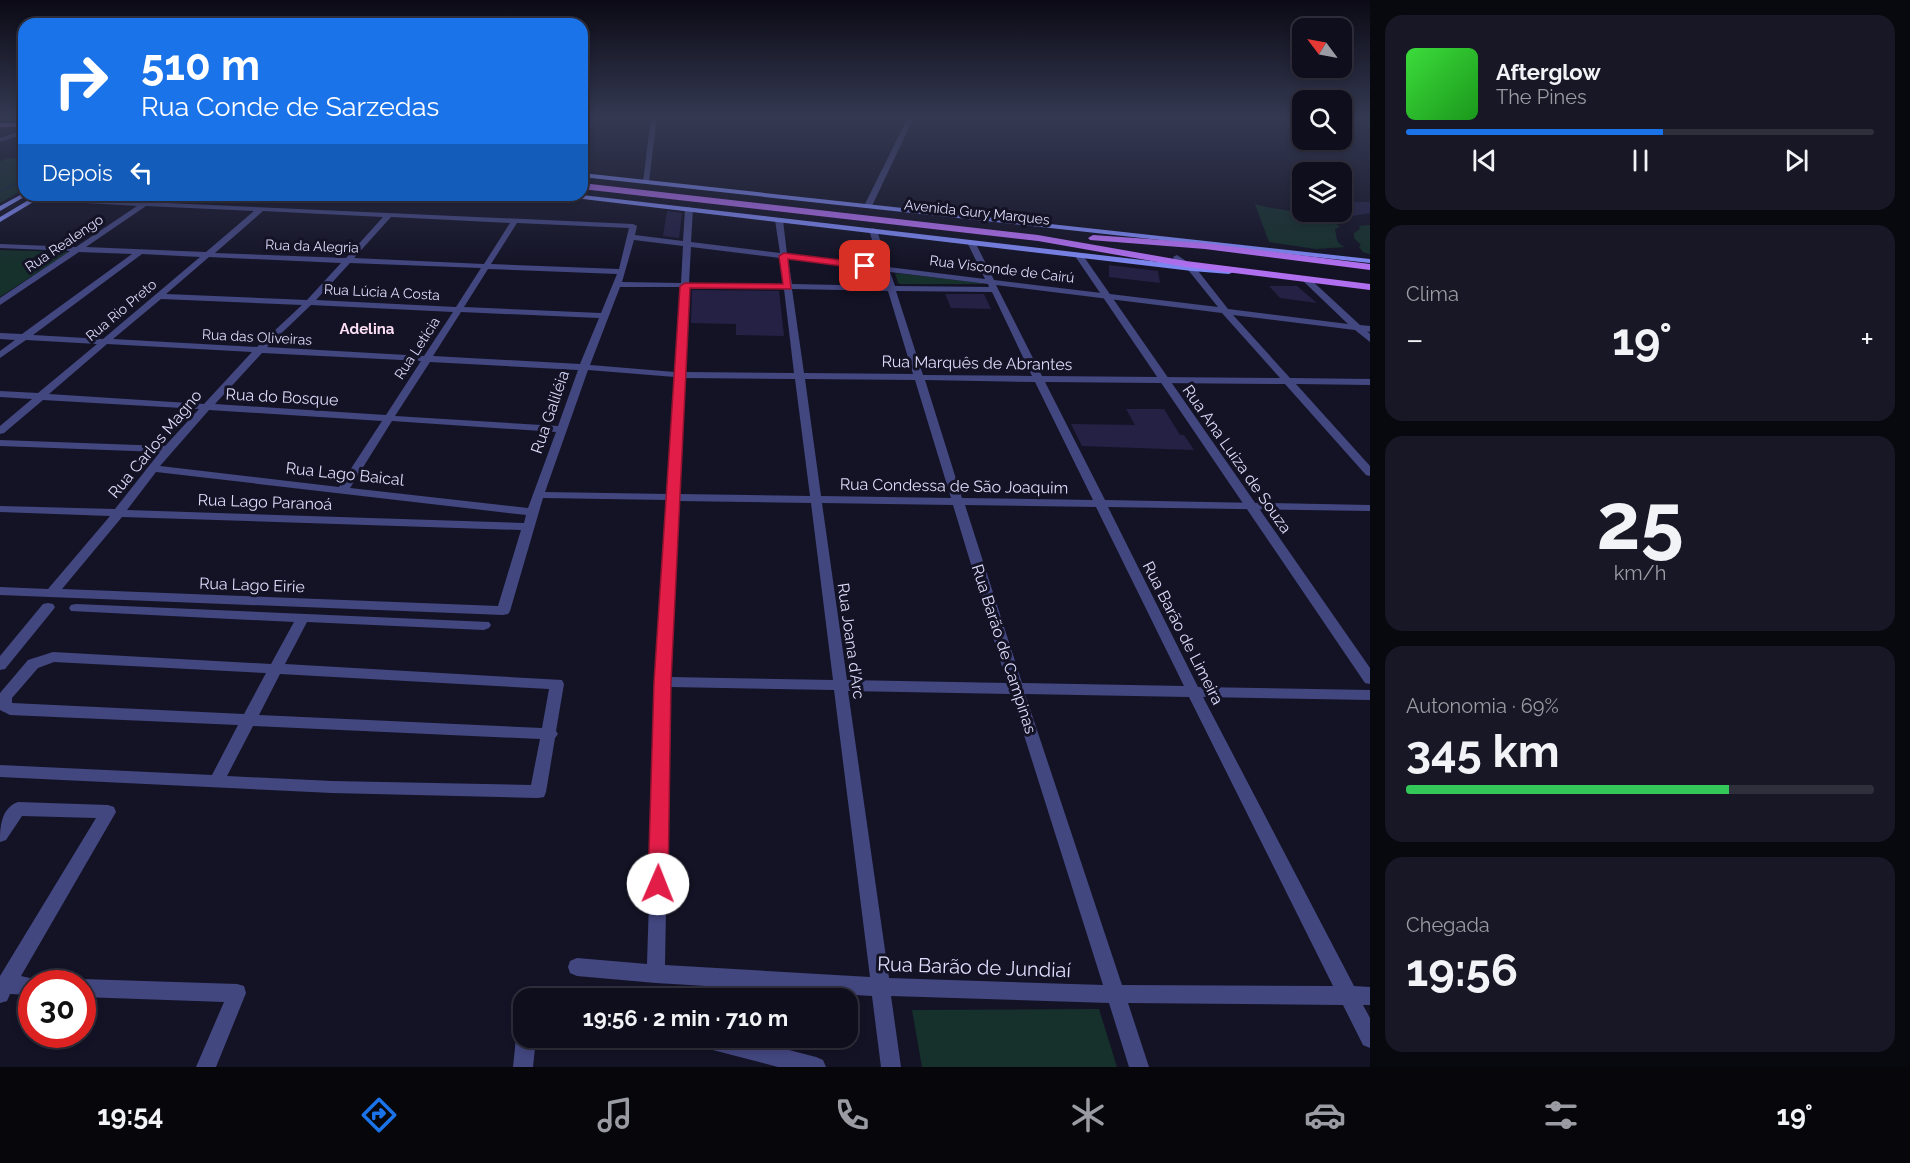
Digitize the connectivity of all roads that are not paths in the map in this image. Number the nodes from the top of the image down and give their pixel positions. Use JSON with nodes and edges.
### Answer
{"nodes":[{"id":1,"x":648,"y":167,"type":"edge"},
{"id":2,"x":887,"y":167,"type":"edge"},
{"id":3,"x":588,"y":176,"type":"edge"},
{"id":4,"x":646,"y":182,"type":"junction"},
{"id":5,"x":588,"y":184,"type":"edge"},
{"id":6,"x":588,"y":184,"type":"edge"},
{"id":7,"x":588,"y":198,"type":"edge"},
{"id":8,"x":18,"y":200,"type":"edge"},
{"id":9,"x":29,"y":201,"type":"edge"},
{"id":10,"x":90,"y":201,"type":"edge"},
{"id":11,"x":143,"y":205,"type":"junction"},
{"id":12,"x":868,"y":206,"type":"junction"},
{"id":13,"x":689,"y":209,"type":"junction"},
{"id":14,"x":260,"y":210,"type":"junction"},
{"id":15,"x":0,"y":214,"type":"edge"},
{"id":16,"x":389,"y":215,"type":"junction"},
{"id":17,"x":779,"y":220,"type":"junction"},
{"id":18,"x":515,"y":221,"type":"junction"},
{"id":19,"x":873,"y":230,"type":"junction"},
{"id":20,"x":630,"y":237,"type":"junction"},
{"id":21,"x":971,"y":242,"type":"junction"},
{"id":22,"x":1191,"y":242,"type":"junction"},
{"id":23,"x":687,"y":244,"type":"junction"},
{"id":24,"x":0,"y":246,"type":"edge"},
{"id":25,"x":1205,"y":246,"type":"junction"},
{"id":26,"x":1223,"y":249,"type":"junction"},
{"id":27,"x":78,"y":250,"type":"junction"},
{"id":28,"x":140,"y":252,"type":"junction"},
{"id":29,"x":1258,"y":254,"type":"junction"},
{"id":30,"x":1299,"y":254,"type":"junction"},
{"id":31,"x":207,"y":255,"type":"junction"},
{"id":32,"x":784,"y":256,"type":"junction"},
{"id":33,"x":1079,"y":256,"type":"junction"},
{"id":34,"x":1177,"y":257,"type":"junction"},
{"id":35,"x":347,"y":261,"type":"junction"},
{"id":36,"x":1370,"y":261,"type":"edge"},
{"id":37,"x":486,"y":267,"type":"junction"},
{"id":38,"x":1189,"y":267,"type":"junction"},
{"id":39,"x":1370,"y":267,"type":"edge"},
{"id":40,"x":885,"y":268,"type":"junction"},
{"id":41,"x":622,"y":272,"type":"junction"},
{"id":42,"x":1241,"y":272,"type":"junction"},
{"id":43,"x":1305,"y":279,"type":"junction"},
{"id":44,"x":617,"y":284,"type":"junction"},
{"id":45,"x":685,"y":286,"type":"junction"},
{"id":46,"x":992,"y":286,"type":"junction"},
{"id":47,"x":788,"y":287,"type":"junction"},
{"id":48,"x":1370,"y":287,"type":"edge"},
{"id":49,"x":891,"y":289,"type":"junction"},
{"id":50,"x":159,"y":296,"type":"junction"},
{"id":51,"x":1105,"y":296,"type":"junction"},
{"id":52,"x":0,"y":302,"type":"edge"},
{"id":53,"x":309,"y":303,"type":"junction"},
{"id":54,"x":458,"y":309,"type":"junction"},
{"id":55,"x":1226,"y":311,"type":"junction"},
{"id":56,"x":604,"y":316,"type":"junction"},
{"id":57,"x":1357,"y":327,"type":"junction"},
{"id":58,"x":1370,"y":329,"type":"edge"},
{"id":59,"x":0,"y":336,"type":"edge"},
{"id":60,"x":24,"y":338,"type":"junction"},
{"id":61,"x":1370,"y":339,"type":"edge"},
{"id":62,"x":104,"y":342,"type":"junction"},
{"id":63,"x":259,"y":350,"type":"junction"},
{"id":64,"x":0,"y":355,"type":"edge"},
{"id":65,"x":427,"y":359,"type":"junction"},
{"id":66,"x":584,"y":367,"type":"junction"},
{"id":67,"x":680,"y":375,"type":"junction"},
{"id":68,"x":800,"y":376,"type":"junction"},
{"id":69,"x":919,"y":377,"type":"junction"},
{"id":70,"x":1037,"y":379,"type":"junction"},
{"id":71,"x":1163,"y":380,"type":"junction"},
{"id":72,"x":1288,"y":381,"type":"junction"},
{"id":73,"x":1370,"y":382,"type":"edge"},
{"id":74,"x":0,"y":394,"type":"edge"},
{"id":75,"x":40,"y":396,"type":"junction"},
{"id":76,"x":206,"y":408,"type":"junction"},
{"id":77,"x":389,"y":418,"type":"junction"},
{"id":78,"x":563,"y":429,"type":"junction"},
{"id":79,"x":0,"y":431,"type":"edge"},
{"id":80,"x":0,"y":444,"type":"edge"},
{"id":81,"x":168,"y":449,"type":"junction"},
{"id":82,"x":154,"y":469,"type":"junction"},
{"id":83,"x":1370,"y":473,"type":"edge"},
{"id":84,"x":342,"y":491,"type":"junction"},
{"id":85,"x":538,"y":495,"type":"junction"},
{"id":86,"x":673,"y":498,"type":"junction"},
{"id":87,"x":816,"y":500,"type":"junction"},
{"id":88,"x":958,"y":502,"type":"junction"},
{"id":89,"x":1100,"y":504,"type":"junction"},
{"id":90,"x":1251,"y":507,"type":"junction"},
{"id":91,"x":1370,"y":508,"type":"edge"},
{"id":92,"x":0,"y":509,"type":"edge"},
{"id":93,"x":533,"y":512,"type":"junction"},
{"id":94,"x":118,"y":514,"type":"junction"},
{"id":95,"x":529,"y":527,"type":"junction"},
{"id":96,"x":0,"y":591,"type":"edge"},
{"id":97,"x":49,"y":600,"type":"junction"},
{"id":98,"x":76,"y":608,"type":"dead end"},
{"id":99,"x":503,"y":611,"type":"joint"},
{"id":100,"x":303,"y":617,"type":"junction"},
{"id":101,"x":484,"y":625,"type":"dead end"},
{"id":102,"x":0,"y":665,"type":"edge"},
{"id":103,"x":276,"y":668,"type":"junction"},
{"id":104,"x":1370,"y":679,"type":"edge"},
{"id":105,"x":663,"y":682,"type":"junction"},
{"id":106,"x":841,"y":686,"type":"junction"},
{"id":107,"x":1016,"y":688,"type":"junction"},
{"id":108,"x":1193,"y":691,"type":"junction"},
{"id":109,"x":1370,"y":695,"type":"edge"},
{"id":110,"x":247,"y":720,"type":"junction"},
{"id":111,"x":550,"y":734,"type":"junction"},
{"id":112,"x":0,"y":771,"type":"edge"},
{"id":113,"x":216,"y":782,"type":"junction"},
{"id":114,"x":0,"y":835,"type":"edge"},
{"id":115,"x":577,"y":967,"type":"dead end"},
{"id":116,"x":656,"y":974,"type":"junction"},
{"id":117,"x":880,"y":986,"type":"junction"},
{"id":118,"x":18,"y":988,"type":"edge"},
{"id":119,"x":96,"y":988,"type":"edge"},
{"id":120,"x":3,"y":990,"type":"edge"},
{"id":121,"x":1115,"y":994,"type":"junction"},
{"id":122,"x":1348,"y":995,"type":"junction"},
{"id":123,"x":1370,"y":996,"type":"edge"},
{"id":124,"x":1370,"y":1038,"type":"edge"},
{"id":125,"x":525,"y":1048,"type":"edge"},
{"id":126,"x":743,"y":1048,"type":"edge"},
{"id":127,"x":206,"y":1067,"type":"edge"},
{"id":128,"x":523,"y":1067,"type":"edge"},
{"id":129,"x":816,"y":1067,"type":"edge"},
{"id":130,"x":891,"y":1067,"type":"edge"},
{"id":131,"x":1139,"y":1067,"type":"edge"}],
"edges":[{"from":1,"to":4,"type":"street"},
{"from":2,"to":12,"type":"street"},
{"from":3,"to":4,"type":"main road","name":"Avenida Gury Marques"},
{"from":4,"to":12,"type":"main road","name":"Avenida Gury Marques"},
{"from":5,"to":25,"type":"main road","name":"Avenida Gury Marques"},
{"from":6,"to":38,"type":"main road","name":"Avenida Gury Marques"},
{"from":7,"to":13,"type":"main road","name":"Avenida Gury Marques"},
{"from":8,"to":15,"type":"main road"},
{"from":9,"to":15,"type":"main road"},
{"from":10,"to":11,"type":"street"},
{"from":11,"to":14,"type":"street"},
{"from":11,"to":27,"type":"street","name":"Rua Realengo"},
{"from":12,"to":22,"type":"main road","name":"Avenida Gury Marques"},
{"from":13,"to":17,"type":"main road","name":"Avenida Gury Marques"},
{"from":13,"to":23,"type":"street"},
{"from":14,"to":16,"type":"street"},
{"from":14,"to":31,"type":"street","name":"Rua Rio Preto"},
{"from":16,"to":18,"type":"street"},
{"from":16,"to":35,"type":"street","name":"Rua Carlos Magno"},
{"from":17,"to":19,"type":"main road","name":"Avenida Gury Marques"},
{"from":17,"to":32,"type":"street","name":"Rua Joana d'Arc"},
{"from":18,"to":20,"type":"street","name":"Rua Galiléia"},
{"from":18,"to":37,"type":"street","name":"Rua Letícia"},
{"from":19,"to":21,"type":"main road","name":"Avenida Gury Marques"},
{"from":19,"to":40,"type":"street","name":"Rua Barão de Campinas"},
{"from":20,"to":23,"type":"street","name":"Rua Visconde de Cairú"},
{"from":20,"to":41,"type":"street","name":"Rua Galiléia"},
{"from":21,"to":33,"type":"main road","name":"Avenida Gury Marques"},
{"from":21,"to":46,"type":"street","name":"Rua Barão de Limeira"},
{"from":22,"to":25,"type":"main road"},
{"from":22,"to":30,"type":"main road","name":"Avenida Gury Marques"},
{"from":23,"to":32,"type":"street","name":"Rua Visconde de Cairú"},
{"from":23,"to":45,"type":"street"},
{"from":24,"to":27,"type":"street","name":"Rua da Alegria"},
{"from":25,"to":26,"type":"main road","name":"Avenida Gury Marques"},
{"from":26,"to":29,"type":"main road","name":"Avenida Gury Marques"},
{"from":26,"to":34,"type":"main road"},
{"from":27,"to":28,"type":"street","name":"Rua da Alegria"},
{"from":27,"to":52,"type":"street","name":"Rua Realengo"},
{"from":28,"to":31,"type":"street","name":"Rua da Alegria"},
{"from":28,"to":60,"type":"street"},
{"from":29,"to":30,"type":"main road"},
{"from":29,"to":39,"type":"main road","name":"Avenida Gury Marques"},
{"from":30,"to":36,"type":"main road","name":"Avenida Gury Marques"},
{"from":31,"to":35,"type":"street","name":"Rua da Alegria"},
{"from":31,"to":50,"type":"street","name":"Rua Rio Preto"},
{"from":32,"to":40,"type":"street","name":"Rua Visconde de Cairú"},
{"from":32,"to":47,"type":"street","name":"Rua Joana d'Arc"},
{"from":33,"to":38,"type":"main road","name":"Avenida Gury Marques"},
{"from":33,"to":51,"type":"street","name":"Rua Ana Luiza de Souza"},
{"from":34,"to":38,"type":"street"},
{"from":34,"to":42,"type":"main road"},
{"from":35,"to":37,"type":"street","name":"Rua da Alegria"},
{"from":35,"to":53,"type":"street","name":"Rua Carlos Magno"},
{"from":37,"to":41,"type":"street","name":"Rua da Alegria"},
{"from":37,"to":54,"type":"street","name":"Rua Letícia"},
{"from":38,"to":42,"type":"main road","name":"Avenida Gury Marques"},
{"from":38,"to":55,"type":"street"},
{"from":40,"to":46,"type":"street","name":"Rua Visconde de Cairú"},
{"from":40,"to":49,"type":"street","name":"Rua Barão de Campinas"},
{"from":41,"to":44,"type":"street","name":"Rua Galiléia"},
{"from":42,"to":43,"type":"main road","name":"Avenida Gury Marques"},
{"from":43,"to":48,"type":"main road","name":"Avenida Gury Marques"},
{"from":43,"to":57,"type":"street"},
{"from":44,"to":45,"type":"street"},
{"from":44,"to":56,"type":"street","name":"Rua Galiléia"},
{"from":45,"to":47,"type":"street"},
{"from":45,"to":67,"type":"street"},
{"from":46,"to":49,"type":"street"},
{"from":46,"to":51,"type":"street","name":"Rua Visconde de Cairú"},
{"from":46,"to":70,"type":"street","name":"Rua Barão de Limeira"},
{"from":47,"to":49,"type":"street"},
{"from":47,"to":68,"type":"street","name":"Rua Joana d'Arc"},
{"from":49,"to":69,"type":"street","name":"Rua Barão de Campinas"},
{"from":50,"to":53,"type":"street","name":"Rua Lúcia A Costa"},
{"from":50,"to":62,"type":"street","name":"Rua Rio Preto"},
{"from":51,"to":55,"type":"street","name":"Rua Visconde de Cairú"},
{"from":51,"to":71,"type":"street","name":"Rua Ana Luiza de Souza"},
{"from":53,"to":54,"type":"street","name":"Rua Lúcia A Costa"},
{"from":53,"to":63,"type":"street","name":"Rua Carlos Magno"},
{"from":54,"to":56,"type":"street","name":"Rua Lúcia A Costa"},
{"from":54,"to":65,"type":"street","name":"Rua Letícia"},
{"from":55,"to":57,"type":"street","name":"Rua Visconde de Cairú"},
{"from":55,"to":72,"type":"street"},
{"from":56,"to":66,"type":"street","name":"Rua Galiléia"},
{"from":57,"to":58,"type":"street","name":"Rua Visconde de Cairú"},
{"from":57,"to":61,"type":"street"},
{"from":59,"to":60,"type":"street","name":"Rua das Oliveiras"},
{"from":60,"to":62,"type":"street","name":"Rua das Oliveiras"},
{"from":60,"to":64,"type":"street"},
{"from":62,"to":63,"type":"street","name":"Rua das Oliveiras"},
{"from":62,"to":75,"type":"street","name":"Rua Rio Preto"},
{"from":63,"to":65,"type":"street","name":"Rua das Oliveiras"},
{"from":63,"to":76,"type":"street","name":"Rua Carlos Magno"},
{"from":65,"to":66,"type":"street","name":"Rua das Oliveiras"},
{"from":65,"to":77,"type":"street","name":"Rua Letícia"},
{"from":66,"to":67,"type":"street","name":"Rua Marquês de Abrantes"},
{"from":66,"to":78,"type":"street","name":"Rua Galiléia"},
{"from":67,"to":68,"type":"street","name":"Rua Marquês de Abrantes"},
{"from":67,"to":86,"type":"street"},
{"from":68,"to":69,"type":"street","name":"Rua Marquês de Abrantes"},
{"from":68,"to":87,"type":"street","name":"Rua Joana d'Arc"},
{"from":69,"to":70,"type":"street","name":"Rua Marquês de Abrantes"},
{"from":69,"to":88,"type":"street","name":"Rua Barão de Campinas"},
{"from":70,"to":71,"type":"street","name":"Rua Marquês de Abrantes"},
{"from":70,"to":89,"type":"street","name":"Rua Barão de Limeira"},
{"from":71,"to":72,"type":"street","name":"Rua Marquês de Abrantes"},
{"from":71,"to":90,"type":"street","name":"Rua Ana Luiza de Souza"},
{"from":72,"to":73,"type":"street","name":"Rua Marquês de Abrantes"},
{"from":72,"to":83,"type":"street"},
{"from":74,"to":75,"type":"street","name":"Rua do Bosque"},
{"from":75,"to":76,"type":"street","name":"Rua do Bosque"},
{"from":75,"to":79,"type":"street","name":"Rua Rio Preto"},
{"from":76,"to":77,"type":"street","name":"Rua do Bosque"},
{"from":76,"to":81,"type":"street","name":"Rua Carlos Magno"},
{"from":77,"to":78,"type":"street","name":"Rua do Bosque"},
{"from":77,"to":84,"type":"street","name":"Rua Letícia"},
{"from":78,"to":85,"type":"street","name":"Rua Galiléia"},
{"from":80,"to":81,"type":"street"},
{"from":81,"to":82,"type":"street","name":"Rua Carlos Magno"},
{"from":82,"to":84,"type":"street","name":"Rua Lago Baical"},
{"from":82,"to":94,"type":"street","name":"Rua Carlos Magno"},
{"from":84,"to":93,"type":"street","name":"Rua Lago Baical"},
{"from":85,"to":86,"type":"street","name":"Rua Condessa de São Joaquim"},
{"from":85,"to":93,"type":"street","name":"Rua Galiléia"},
{"from":86,"to":87,"type":"street","name":"Rua Condessa de São Joaquim"},
{"from":86,"to":105,"type":"street"},
{"from":87,"to":88,"type":"street","name":"Rua Condessa de São Joaquim"},
{"from":87,"to":106,"type":"street","name":"Rua Joana d'Arc"},
{"from":88,"to":89,"type":"street","name":"Rua Condessa de São Joaquim"},
{"from":88,"to":107,"type":"street","name":"Rua Barão de Campinas"},
{"from":89,"to":90,"type":"street","name":"Rua Condessa de São Joaquim"},
{"from":89,"to":108,"type":"street","name":"Rua Barão de Limeira"},
{"from":90,"to":91,"type":"street","name":"Rua Condessa de São Joaquim"},
{"from":90,"to":104,"type":"street","name":"Rua Ana Luiza de Souza"},
{"from":92,"to":94,"type":"street","name":"Rua Lago Paranoá"},
{"from":93,"to":95,"type":"street","name":"Rua Galiléia"},
{"from":94,"to":95,"type":"street","name":"Rua Lago Paranoá"},
{"from":94,"to":97,"type":"street","name":"Rua Carlos Magno"},
{"from":95,"to":99,"type":"street","name":"Rua Galiléia"},
{"from":96,"to":97,"type":"street","name":"Rua Lago Eirie"},
{"from":97,"to":99,"type":"street","name":"Rua Lago Eirie"},
{"from":97,"to":102,"type":"street","name":"Rua Carlos Magno"},
{"from":98,"to":100,"type":"street"},
{"from":100,"to":101,"type":"street"},
{"from":100,"to":103,"type":"street"},
{"from":103,"to":110,"type":"street"},
{"from":103,"to":110,"type":"street"},
{"from":103,"to":111,"type":"street"},
{"from":105,"to":106,"type":"street"},
{"from":105,"to":116,"type":"street"},
{"from":106,"to":107,"type":"street"},
{"from":106,"to":117,"type":"street","name":"Rua Joana d'Arc"},
{"from":107,"to":108,"type":"street"},
{"from":107,"to":121,"type":"street","name":"Rua Barão de Campinas"},
{"from":108,"to":109,"type":"street"},
{"from":108,"to":122,"type":"street","name":"Rua Barão de Limeira"},
{"from":110,"to":111,"type":"street"},
{"from":110,"to":113,"type":"street"},
{"from":111,"to":113,"type":"street"},
{"from":112,"to":113,"type":"street"},
{"from":114,"to":120,"type":"street"},
{"from":115,"to":116,"type":"street","name":"Rua Barão de Jundiaí"},
{"from":116,"to":117,"type":"street","name":"Rua Barão de Jundiaí"},
{"from":117,"to":121,"type":"street","name":"Rua Barão de Jundiaí"},
{"from":117,"to":130,"type":"street","name":"Rua Joana d'Arc"},
{"from":118,"to":120,"type":"street"},
{"from":119,"to":127,"type":"street"},
{"from":121,"to":122,"type":"street","name":"Rua Barão de Jundiaí"},
{"from":121,"to":131,"type":"street","name":"Rua Barão de Campinas"},
{"from":122,"to":123,"type":"street","name":"Rua Barão de Jundiaí"},
{"from":122,"to":124,"type":"street","name":"Rua Barão de Limeira"},
{"from":125,"to":128,"type":"street"},
{"from":126,"to":129,"type":"street"}]}
